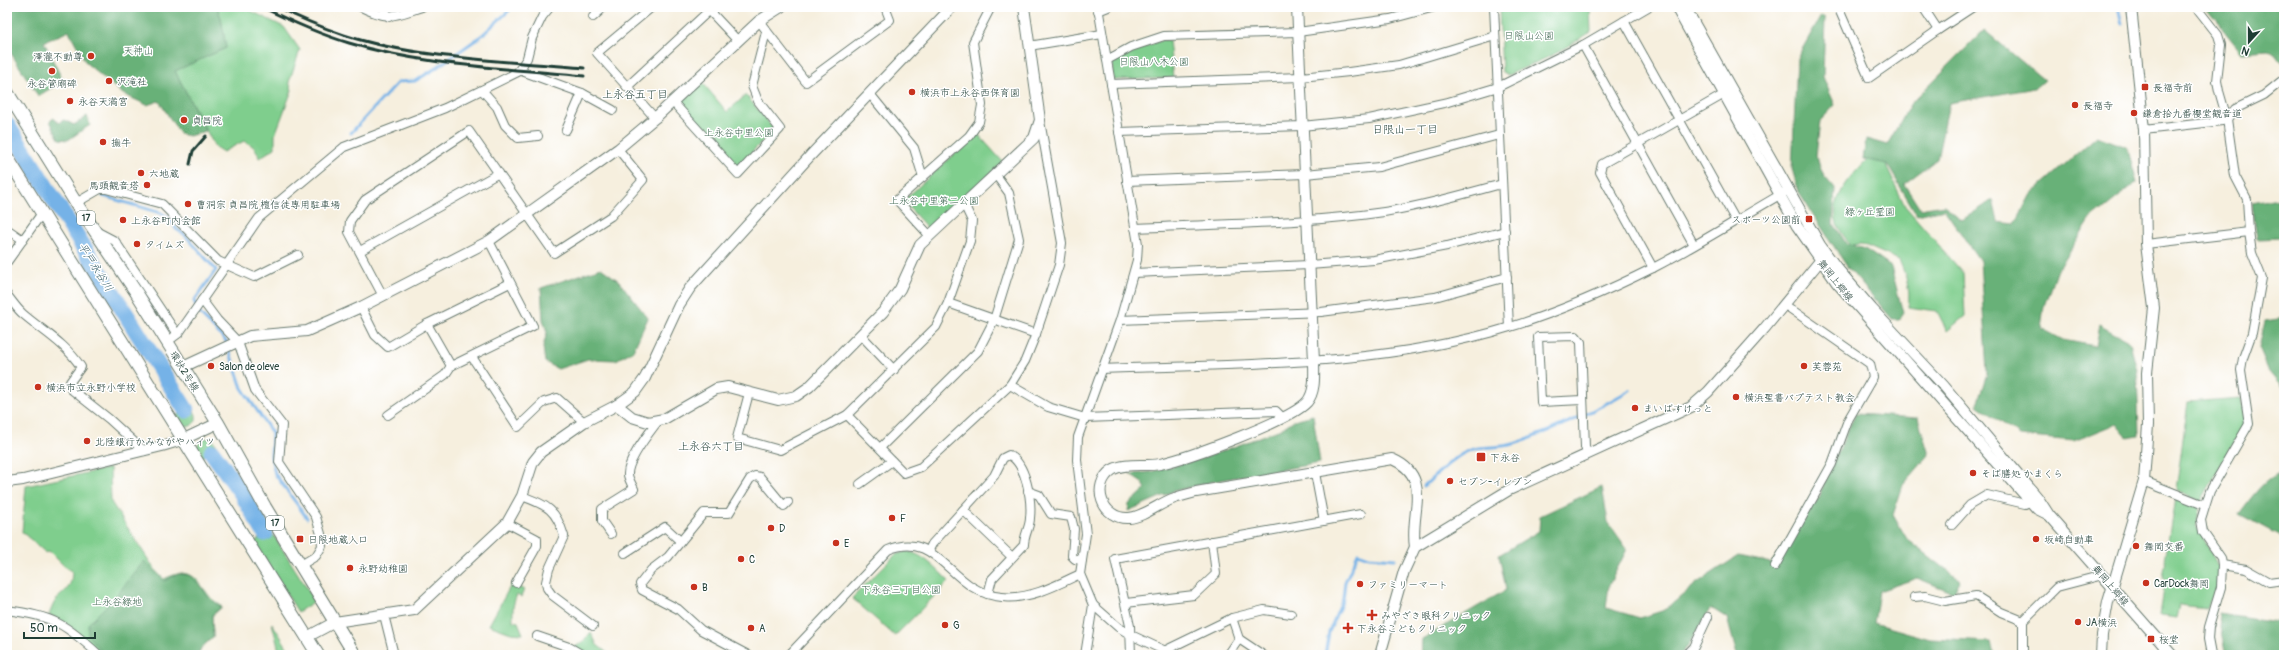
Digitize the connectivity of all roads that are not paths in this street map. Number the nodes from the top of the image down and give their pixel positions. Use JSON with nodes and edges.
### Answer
{"nodes":[{"id":1,"x":361,"y":7,"type":"edge"},
{"id":2,"x":383,"y":7,"type":"edge"},
{"id":3,"x":422,"y":7,"type":"edge"},
{"id":4,"x":550,"y":7,"type":"edge"},
{"id":5,"x":604,"y":7,"type":"edge"},
{"id":6,"x":652,"y":7,"type":"edge"},
{"id":7,"x":781,"y":7,"type":"edge"},
{"id":8,"x":885,"y":7,"type":"edge"},
{"id":9,"x":952,"y":7,"type":"edge"},
{"id":10,"x":991,"y":7,"type":"edge"},
{"id":11,"x":1024,"y":7,"type":"edge"},
{"id":12,"x":1108,"y":7,"type":"edge"},
{"id":13,"x":1297,"y":7,"type":"edge"},
{"id":14,"x":1435,"y":7,"type":"edge"},
{"id":15,"x":1494,"y":7,"type":"edge"},
{"id":16,"x":1648,"y":7,"type":"edge"},
{"id":17,"x":1676,"y":7,"type":"edge"},
{"id":18,"x":1685,"y":7,"type":"edge"},
{"id":19,"x":1838,"y":7,"type":"edge"},
{"id":20,"x":1923,"y":7,"type":"edge"},
{"id":21,"x":1973,"y":7,"type":"edge"},
{"id":22,"x":2131,"y":7,"type":"edge"},
{"id":23,"x":2196,"y":7,"type":"edge"},
{"id":24,"x":710,"y":8,"type":"edge"},
{"id":25,"x":1098,"y":9,"type":"edge"},
{"id":26,"x":389,"y":17,"type":"junction"},
{"id":27,"x":593,"y":17,"type":"dead end"},
{"id":28,"x":1624,"y":20,"type":"junction"},
{"id":29,"x":759,"y":21,"type":"junction"},
{"id":30,"x":1938,"y":30,"type":"junction"},
{"id":31,"x":766,"y":32,"type":"junction"},
{"id":32,"x":1298,"y":32,"type":"junction"},
{"id":33,"x":1102,"y":34,"type":"junction"},
{"id":34,"x":1495,"y":36,"type":"junction"},
{"id":35,"x":738,"y":41,"type":"junction"},
{"id":36,"x":1583,"y":45,"type":"junction"},
{"id":37,"x":1029,"y":46,"type":"junction"},
{"id":38,"x":1107,"y":60,"type":"junction"},
{"id":39,"x":519,"y":70,"type":"junction"},
{"id":40,"x":1300,"y":78,"type":"junction"},
{"id":41,"x":2284,"y":80,"type":"edge"},
{"id":42,"x":1111,"y":84,"type":"junction"},
{"id":43,"x":628,"y":87,"type":"junction"},
{"id":44,"x":1498,"y":87,"type":"junction"},
{"id":45,"x":482,"y":90,"type":"junction"},
{"id":46,"x":7,"y":92,"type":"edge"},
{"id":47,"x":1728,"y":92,"type":"junction"},
{"id":48,"x":582,"y":93,"type":"junction"},
{"id":49,"x":870,"y":94,"type":"junction"},
{"id":50,"x":672,"y":102,"type":"junction"},
{"id":51,"x":613,"y":110,"type":"dead end"},
{"id":52,"x":655,"y":118,"type":"junction"},
{"id":53,"x":2227,"y":119,"type":"junction"},
{"id":54,"x":1040,"y":120,"type":"junction"},
{"id":55,"x":1679,"y":120,"type":"junction"},
{"id":56,"x":1302,"y":126,"type":"junction"},
{"id":57,"x":566,"y":130,"type":"dead end"},
{"id":58,"x":2144,"y":130,"type":"junction"},
{"id":59,"x":1119,"y":132,"type":"junction"},
{"id":60,"x":1499,"y":135,"type":"junction"},
{"id":61,"x":538,"y":136,"type":"dead end"},
{"id":62,"x":1637,"y":143,"type":"junction"},
{"id":63,"x":618,"y":149,"type":"junction"},
{"id":64,"x":7,"y":157,"type":"edge"},
{"id":65,"x":499,"y":173,"type":"junction"},
{"id":66,"x":1305,"y":174,"type":"junction"},
{"id":67,"x":996,"y":175,"type":"junction"},
{"id":68,"x":924,"y":177,"type":"junction"},
{"id":69,"x":1127,"y":181,"type":"junction"},
{"id":70,"x":1502,"y":184,"type":"junction"},
{"id":71,"x":1783,"y":193,"type":"junction"},
{"id":72,"x":76,"y":203,"type":"junction"},
{"id":73,"x":964,"y":204,"type":"junction"},
{"id":74,"x":42,"y":213,"type":"junction"},
{"id":75,"x":526,"y":216,"type":"junction"},
{"id":76,"x":1306,"y":219,"type":"junction"},
{"id":77,"x":1736,"y":221,"type":"junction"},
{"id":78,"x":1135,"y":228,"type":"junction"},
{"id":79,"x":7,"y":229,"type":"edge"},
{"id":80,"x":94,"y":230,"type":"junction"},
{"id":81,"x":1505,"y":231,"type":"junction"},
{"id":82,"x":2249,"y":232,"type":"junction"},
{"id":83,"x":930,"y":236,"type":"junction"},
{"id":84,"x":23,"y":240,"type":"junction"},
{"id":85,"x":489,"y":241,"type":"junction"},
{"id":86,"x":2146,"y":244,"type":"junction"},
{"id":87,"x":1694,"y":245,"type":"junction"},
{"id":88,"x":360,"y":251,"type":"junction"},
{"id":89,"x":298,"y":255,"type":"dead end"},
{"id":90,"x":1823,"y":257,"type":"junction"},
{"id":91,"x":7,"y":262,"type":"edge"},
{"id":92,"x":226,"y":265,"type":"junction"},
{"id":93,"x":1309,"y":265,"type":"junction"},
{"id":94,"x":1653,"y":268,"type":"junction"},
{"id":95,"x":1134,"y":273,"type":"junction"},
{"id":96,"x":1507,"y":277,"type":"junction"},
{"id":97,"x":510,"y":283,"type":"junction"},
{"id":98,"x":7,"y":295,"type":"edge"},
{"id":99,"x":383,"y":296,"type":"junction"},
{"id":100,"x":200,"y":303,"type":"junction"},
{"id":101,"x":948,"y":303,"type":"junction"},
{"id":102,"x":1785,"y":305,"type":"junction"},
{"id":103,"x":361,"y":307,"type":"junction"},
{"id":104,"x":1311,"y":313,"type":"junction"},
{"id":105,"x":994,"y":320,"type":"junction"},
{"id":106,"x":1120,"y":320,"type":"junction"},
{"id":107,"x":427,"y":324,"type":"junction"},
{"id":108,"x":1509,"y":327,"type":"junction"},
{"id":109,"x":176,"y":334,"type":"junction"},
{"id":110,"x":1036,"y":334,"type":"junction"},
{"id":111,"x":862,"y":336,"type":"junction"},
{"id":112,"x":167,"y":342,"type":"junction"},
{"id":113,"x":237,"y":343,"type":"junction"},
{"id":114,"x":472,"y":356,"type":"junction"},
{"id":115,"x":1314,"y":361,"type":"junction"},
{"id":116,"x":451,"y":366,"type":"junction"},
{"id":117,"x":183,"y":367,"type":"junction"},
{"id":118,"x":1102,"y":369,"type":"junction"},
{"id":119,"x":894,"y":370,"type":"junction"},
{"id":120,"x":1010,"y":385,"type":"junction"},
{"id":121,"x":749,"y":393,"type":"junction"},
{"id":122,"x":617,"y":405,"type":"junction"},
{"id":123,"x":1582,"y":405,"type":"junction"},
{"id":124,"x":388,"y":415,"type":"dead end"},
{"id":125,"x":847,"y":415,"type":"junction"},
{"id":126,"x":1085,"y":418,"type":"junction"},
{"id":127,"x":1283,"y":418,"type":"junction"},
{"id":128,"x":658,"y":421,"type":"junction"},
{"id":129,"x":584,"y":422,"type":"junction"},
{"id":130,"x":218,"y":423,"type":"junction"},
{"id":131,"x":182,"y":440,"type":"junction"},
{"id":132,"x":881,"y":447,"type":"junction"},
{"id":133,"x":144,"y":451,"type":"junction"},
{"id":134,"x":1587,"y":453,"type":"junction"},
{"id":135,"x":892,"y":461,"type":"junction"},
{"id":136,"x":1316,"y":472,"type":"junction"},
{"id":137,"x":2144,"y":481,"type":"junction"},
{"id":138,"x":7,"y":482,"type":"edge"},
{"id":139,"x":860,"y":484,"type":"dead end"},
{"id":140,"x":1028,"y":491,"type":"junction"},
{"id":141,"x":522,"y":496,"type":"junction"},
{"id":142,"x":2034,"y":499,"type":"junction"},
{"id":143,"x":788,"y":502,"type":"dead end"},
{"id":144,"x":2204,"y":505,"type":"junction"},
{"id":145,"x":963,"y":510,"type":"junction"},
{"id":146,"x":1361,"y":514,"type":"dead end"},
{"id":147,"x":1324,"y":521,"type":"junction"},
{"id":148,"x":507,"y":523,"type":"junction"},
{"id":149,"x":1952,"y":525,"type":"dead end"},
{"id":150,"x":611,"y":534,"type":"dead end"},
{"id":151,"x":679,"y":540,"type":"junction"},
{"id":152,"x":1212,"y":542,"type":"junction"},
{"id":153,"x":1415,"y":547,"type":"junction"},
{"id":154,"x":929,"y":550,"type":"junction"},
{"id":155,"x":625,"y":553,"type":"dead end"},
{"id":156,"x":1012,"y":557,"type":"junction"},
{"id":157,"x":1082,"y":560,"type":"junction"},
{"id":158,"x":301,"y":565,"type":"junction"},
{"id":159,"x":2222,"y":565,"type":"junction"},
{"id":160,"x":1775,"y":566,"type":"dead end"},
{"id":161,"x":1080,"y":574,"type":"junction"},
{"id":162,"x":2103,"y":575,"type":"junction"},
{"id":163,"x":2284,"y":580,"type":"edge"},
{"id":164,"x":516,"y":583,"type":"dead end"},
{"id":165,"x":2112,"y":586,"type":"junction"},
{"id":166,"x":988,"y":594,"type":"junction"},
{"id":167,"x":1914,"y":597,"type":"dead end"},
{"id":168,"x":1126,"y":603,"type":"junction"},
{"id":169,"x":1093,"y":605,"type":"junction"},
{"id":170,"x":7,"y":610,"type":"edge"},
{"id":171,"x":1291,"y":614,"type":"dead end"},
{"id":172,"x":384,"y":615,"type":"junction"},
{"id":173,"x":1708,"y":617,"type":"dead end"},
{"id":174,"x":1232,"y":618,"type":"junction"},
{"id":175,"x":2023,"y":621,"type":"junction"},
{"id":176,"x":335,"y":622,"type":"junction"},
{"id":177,"x":593,"y":626,"type":"dead end"},
{"id":178,"x":1130,"y":635,"type":"junction"},
{"id":179,"x":537,"y":636,"type":"dead end"},
{"id":180,"x":307,"y":637,"type":"junction"},
{"id":181,"x":1239,"y":638,"type":"junction"},
{"id":182,"x":1166,"y":650,"type":"junction"},
{"id":183,"x":99,"y":655,"type":"edge"},
{"id":184,"x":318,"y":655,"type":"edge"},
{"id":185,"x":355,"y":655,"type":"edge"},
{"id":186,"x":394,"y":655,"type":"edge"},
{"id":187,"x":583,"y":655,"type":"edge"},
{"id":188,"x":748,"y":655,"type":"edge"},
{"id":189,"x":789,"y":655,"type":"edge"},
{"id":190,"x":1085,"y":655,"type":"edge"},
{"id":191,"x":1131,"y":655,"type":"edge"},
{"id":192,"x":1174,"y":655,"type":"edge"},
{"id":193,"x":1228,"y":655,"type":"edge"},
{"id":194,"x":1263,"y":655,"type":"edge"},
{"id":195,"x":1380,"y":655,"type":"edge"},
{"id":196,"x":1686,"y":655,"type":"edge"},
{"id":197,"x":2023,"y":655,"type":"edge"},
{"id":198,"x":2101,"y":655,"type":"edge"},
{"id":199,"x":2172,"y":655,"type":"edge"},
{"id":200,"x":2211,"y":655,"type":"edge"}],
"edges":[{"from":1,"to":26,"type":"street"},
{"from":2,"to":26,"type":"street"},
{"from":3,"to":26,"type":"street"},
{"from":4,"to":39,"type":"street"},
{"from":5,"to":27,"type":"street"},
{"from":6,"to":43,"type":"street"},
{"from":7,"to":29,"type":"street"},
{"from":8,"to":31,"type":"street"},
{"from":9,"to":49,"type":"street"},
{"from":10,"to":68,"type":"street"},
{"from":11,"to":37,"type":"street"},
{"from":12,"to":25,"type":"street"},
{"from":13,"to":32,"type":"street"},
{"from":14,"to":32,"type":"street"},
{"from":15,"to":34,"type":"street"},
{"from":16,"to":28,"type":"street"},
{"from":17,"to":47,"type":"street","name":"舞岡上郷線"},
{"from":18,"to":47,"type":"street","name":"舞岡上郷線"},
{"from":19,"to":30,"type":"street"},
{"from":20,"to":30,"type":"street"},
{"from":21,"to":30,"type":"street"},
{"from":22,"to":58,"type":"street"},
{"from":23,"to":53,"type":"street"},
{"from":24,"to":35,"type":"street"},
{"from":24,"to":43,"type":"street"},
{"from":25,"to":33,"type":"street"},
{"from":28,"to":36,"type":"street"},
{"from":28,"to":55,"type":"street"},
{"from":29,"to":31,"type":"street"},
{"from":29,"to":35,"type":"street"},
{"from":31,"to":50,"type":"street"},
{"from":32,"to":38,"type":"street"},
{"from":32,"to":40,"type":"street"},
{"from":33,"to":37,"type":"street"},
{"from":33,"to":38,"type":"street"},
{"from":34,"to":40,"type":"street"},
{"from":34,"to":44,"type":"street"},
{"from":35,"to":50,"type":"street"},
{"from":36,"to":44,"type":"street"},
{"from":36,"to":62,"type":"street"},
{"from":37,"to":54,"type":"street"},
{"from":38,"to":42,"type":"street"},
{"from":39,"to":45,"type":"street"},
{"from":39,"to":48,"type":"street"},
{"from":40,"to":42,"type":"street"},
{"from":40,"to":56,"type":"street"},
{"from":41,"to":53,"type":"street"},
{"from":42,"to":59,"type":"street"},
{"from":43,"to":52,"type":"street"},
{"from":44,"to":56,"type":"street"},
{"from":44,"to":60,"type":"street"},
{"from":45,"to":61,"type":"street"},
{"from":45,"to":92,"type":"street"},
{"from":46,"to":72,"type":"main road","name":"環状2号線","number":"17"},
{"from":47,"to":55,"type":"street"},
{"from":47,"to":71,"type":"street","name":"舞岡上郷線"},
{"from":48,"to":51,"type":"street"},
{"from":48,"to":57,"type":"street"},
{"from":49,"to":68,"type":"street"},
{"from":49,"to":122,"type":"street"},
{"from":50,"to":52,"type":"street"},
{"from":52,"to":63,"type":"street"},
{"from":53,"to":58,"type":"street"},
{"from":53,"to":82,"type":"street"},
{"from":54,"to":67,"type":"street"},
{"from":54,"to":110,"type":"street"},
{"from":55,"to":62,"type":"street"},
{"from":55,"to":77,"type":"street"},
{"from":56,"to":59,"type":"street"},
{"from":56,"to":66,"type":"street"},
{"from":58,"to":86,"type":"street"},
{"from":59,"to":69,"type":"street"},
{"from":60,"to":66,"type":"street"},
{"from":60,"to":70,"type":"street"},
{"from":62,"to":87,"type":"street"},
{"from":62,"to":94,"type":"street"},
{"from":63,"to":75,"type":"street"},
{"from":63,"to":75,"type":"street"},
{"from":64,"to":74,"type":"main road"},
{"from":65,"to":75,"type":"street"},
{"from":65,"to":88,"type":"street"},
{"from":65,"to":88,"type":"street"},
{"from":66,"to":69,"type":"street"},
{"from":66,"to":76,"type":"street"},
{"from":67,"to":73,"type":"street"},
{"from":67,"to":105,"type":"street"},
{"from":68,"to":83,"type":"street"},
{"from":69,"to":78,"type":"street"},
{"from":70,"to":76,"type":"street"},
{"from":70,"to":81,"type":"street"},
{"from":71,"to":77,"type":"street"},
{"from":71,"to":90,"type":"street","name":"舞岡上郷線"},
{"from":72,"to":80,"type":"main road","name":"環状2号線","number":"17"},
{"from":72,"to":92,"type":"street"},
{"from":73,"to":83,"type":"street"},
{"from":73,"to":101,"type":"street"},
{"from":74,"to":84,"type":"street"},
{"from":74,"to":131,"type":"main road"},
{"from":75,"to":85,"type":"street"},
{"from":76,"to":78,"type":"street"},
{"from":76,"to":93,"type":"street"},
{"from":77,"to":87,"type":"street"},
{"from":78,"to":95,"type":"street"},
{"from":79,"to":84,"type":"street"},
{"from":80,"to":109,"type":"street"},
{"from":80,"to":112,"type":"main road","name":"環状2号線","number":"17"},
{"from":81,"to":93,"type":"street"},
{"from":81,"to":96,"type":"street"},
{"from":82,"to":86,"type":"street"},
{"from":82,"to":144,"type":"street"},
{"from":83,"to":111,"type":"street"},
{"from":84,"to":91,"type":"street"},
{"from":85,"to":97,"type":"street"},
{"from":85,"to":99,"type":"street"},
{"from":86,"to":137,"type":"street"},
{"from":87,"to":94,"type":"street"},
{"from":88,"to":99,"type":"street"},
{"from":89,"to":92,"type":"street"},
{"from":90,"to":102,"type":"street"},
{"from":90,"to":142,"type":"street","name":"舞岡上郷線"},
{"from":92,"to":100,"type":"street"},
{"from":93,"to":95,"type":"street"},
{"from":93,"to":104,"type":"street"},
{"from":94,"to":108,"type":"street"},
{"from":95,"to":106,"type":"street"},
{"from":96,"to":104,"type":"street"},
{"from":96,"to":108,"type":"street"},
{"from":97,"to":107,"type":"street"},
{"from":97,"to":114,"type":"street"},
{"from":98,"to":133,"type":"street"},
{"from":99,"to":103,"type":"street"},
{"from":100,"to":109,"type":"street"},
{"from":100,"to":113,"type":"street"},
{"from":101,"to":105,"type":"street"},
{"from":101,"to":119,"type":"street"},
{"from":102,"to":134,"type":"street"},
{"from":102,"to":160,"type":"street"},
{"from":103,"to":107,"type":"street"},
{"from":103,"to":113,"type":"street"},
{"from":104,"to":106,"type":"street"},
{"from":104,"to":115,"type":"street"},
{"from":105,"to":110,"type":"street"},
{"from":105,"to":132,"type":"street"},
{"from":106,"to":118,"type":"street"},
{"from":107,"to":116,"type":"street"},
{"from":108,"to":115,"type":"street"},
{"from":109,"to":112,"type":"street"},
{"from":110,"to":120,"type":"street"},
{"from":111,"to":119,"type":"street"},
{"from":111,"to":121,"type":"street"},
{"from":112,"to":117,"type":"main road","name":"環状2号線","number":"17"},
{"from":113,"to":117,"type":"street"},
{"from":113,"to":158,"type":"street"},
{"from":114,"to":116,"type":"street"},
{"from":114,"to":129,"type":"street"},
{"from":115,"to":118,"type":"street"},
{"from":115,"to":127,"type":"street"},
{"from":116,"to":124,"type":"street"},
{"from":117,"to":130,"type":"main road","name":"環状2号線","number":"17"},
{"from":118,"to":126,"type":"street"},
{"from":119,"to":125,"type":"street"},
{"from":120,"to":126,"type":"street"},
{"from":120,"to":135,"type":"street"},
{"from":121,"to":125,"type":"street"},
{"from":121,"to":128,"type":"street"},
{"from":122,"to":128,"type":"street"},
{"from":122,"to":129,"type":"street"},
{"from":123,"to":123,"type":"street"},
{"from":123,"to":134,"type":"street"},
{"from":125,"to":132,"type":"street"},
{"from":126,"to":127,"type":"street"},
{"from":126,"to":157,"type":"street"},
{"from":127,"to":136,"type":"street"},
{"from":128,"to":150,"type":"street"},
{"from":129,"to":141,"type":"street"},
{"from":130,"to":131,"type":"street"},
{"from":130,"to":158,"type":"main road","name":"環状2号線","number":"17"},
{"from":131,"to":133,"type":"street"},
{"from":131,"to":180,"type":"main road"},
{"from":132,"to":135,"type":"street"},
{"from":133,"to":138,"type":"street"},
{"from":134,"to":153,"type":"street"},
{"from":135,"to":139,"type":"street"},
{"from":136,"to":147,"type":"street"},
{"from":136,"to":153,"type":"street"},
{"from":137,"to":144,"type":"street"},
{"from":137,"to":165,"type":"street"},
{"from":140,"to":145,"type":"street"},
{"from":140,"to":156,"type":"street"},
{"from":140,"to":157,"type":"street"},
{"from":141,"to":148,"type":"street"},
{"from":141,"to":177,"type":"street"},
{"from":142,"to":149,"type":"street"},
{"from":142,"to":162,"type":"street","name":"舞岡上郷線"},
{"from":143,"to":151,"type":"street"},
{"from":144,"to":159,"type":"street"},
{"from":145,"to":154,"type":"street"},
{"from":145,"to":156,"type":"street"},
{"from":146,"to":147,"type":"street"},
{"from":147,"to":152,"type":"street"},
{"from":148,"to":164,"type":"street"},
{"from":148,"to":172,"type":"street"},
{"from":151,"to":155,"type":"street"},
{"from":151,"to":188,"type":"street"},
{"from":152,"to":168,"type":"street"},
{"from":152,"to":168,"type":"street"},
{"from":153,"to":195,"type":"street"},
{"from":154,"to":166,"type":"street"},
{"from":154,"to":189,"type":"street"},
{"from":156,"to":166,"type":"street"},
{"from":157,"to":161,"type":"street"},
{"from":158,"to":176,"type":"main road","name":"環状2号線","number":"17"},
{"from":159,"to":163,"type":"street"},
{"from":159,"to":200,"type":"street"},
{"from":161,"to":166,"type":"street"},
{"from":161,"to":169,"type":"street"},
{"from":162,"to":165,"type":"street","name":"舞岡上郷線"},
{"from":162,"to":175,"type":"street"},
{"from":165,"to":198,"type":"street"},
{"from":165,"to":199,"type":"street","name":"舞岡上郷線"},
{"from":167,"to":175,"type":"street"},
{"from":168,"to":178,"type":"street"},
{"from":169,"to":178,"type":"street"},
{"from":169,"to":190,"type":"street"},
{"from":170,"to":183,"type":"street"},
{"from":171,"to":174,"type":"street"},
{"from":172,"to":176,"type":"street"},
{"from":172,"to":186,"type":"street"},
{"from":173,"to":196,"type":"street"},
{"from":174,"to":181,"type":"street"},
{"from":174,"to":182,"type":"street"},
{"from":175,"to":197,"type":"street"},
{"from":176,"to":180,"type":"street"},
{"from":176,"to":185,"type":"main road","name":"環状2号線","number":"17"},
{"from":178,"to":182,"type":"street"},
{"from":178,"to":191,"type":"street"},
{"from":179,"to":187,"type":"street"},
{"from":180,"to":184,"type":"main road"},
{"from":181,"to":193,"type":"street"},
{"from":181,"to":194,"type":"street"},
{"from":182,"to":192,"type":"street"}]}
